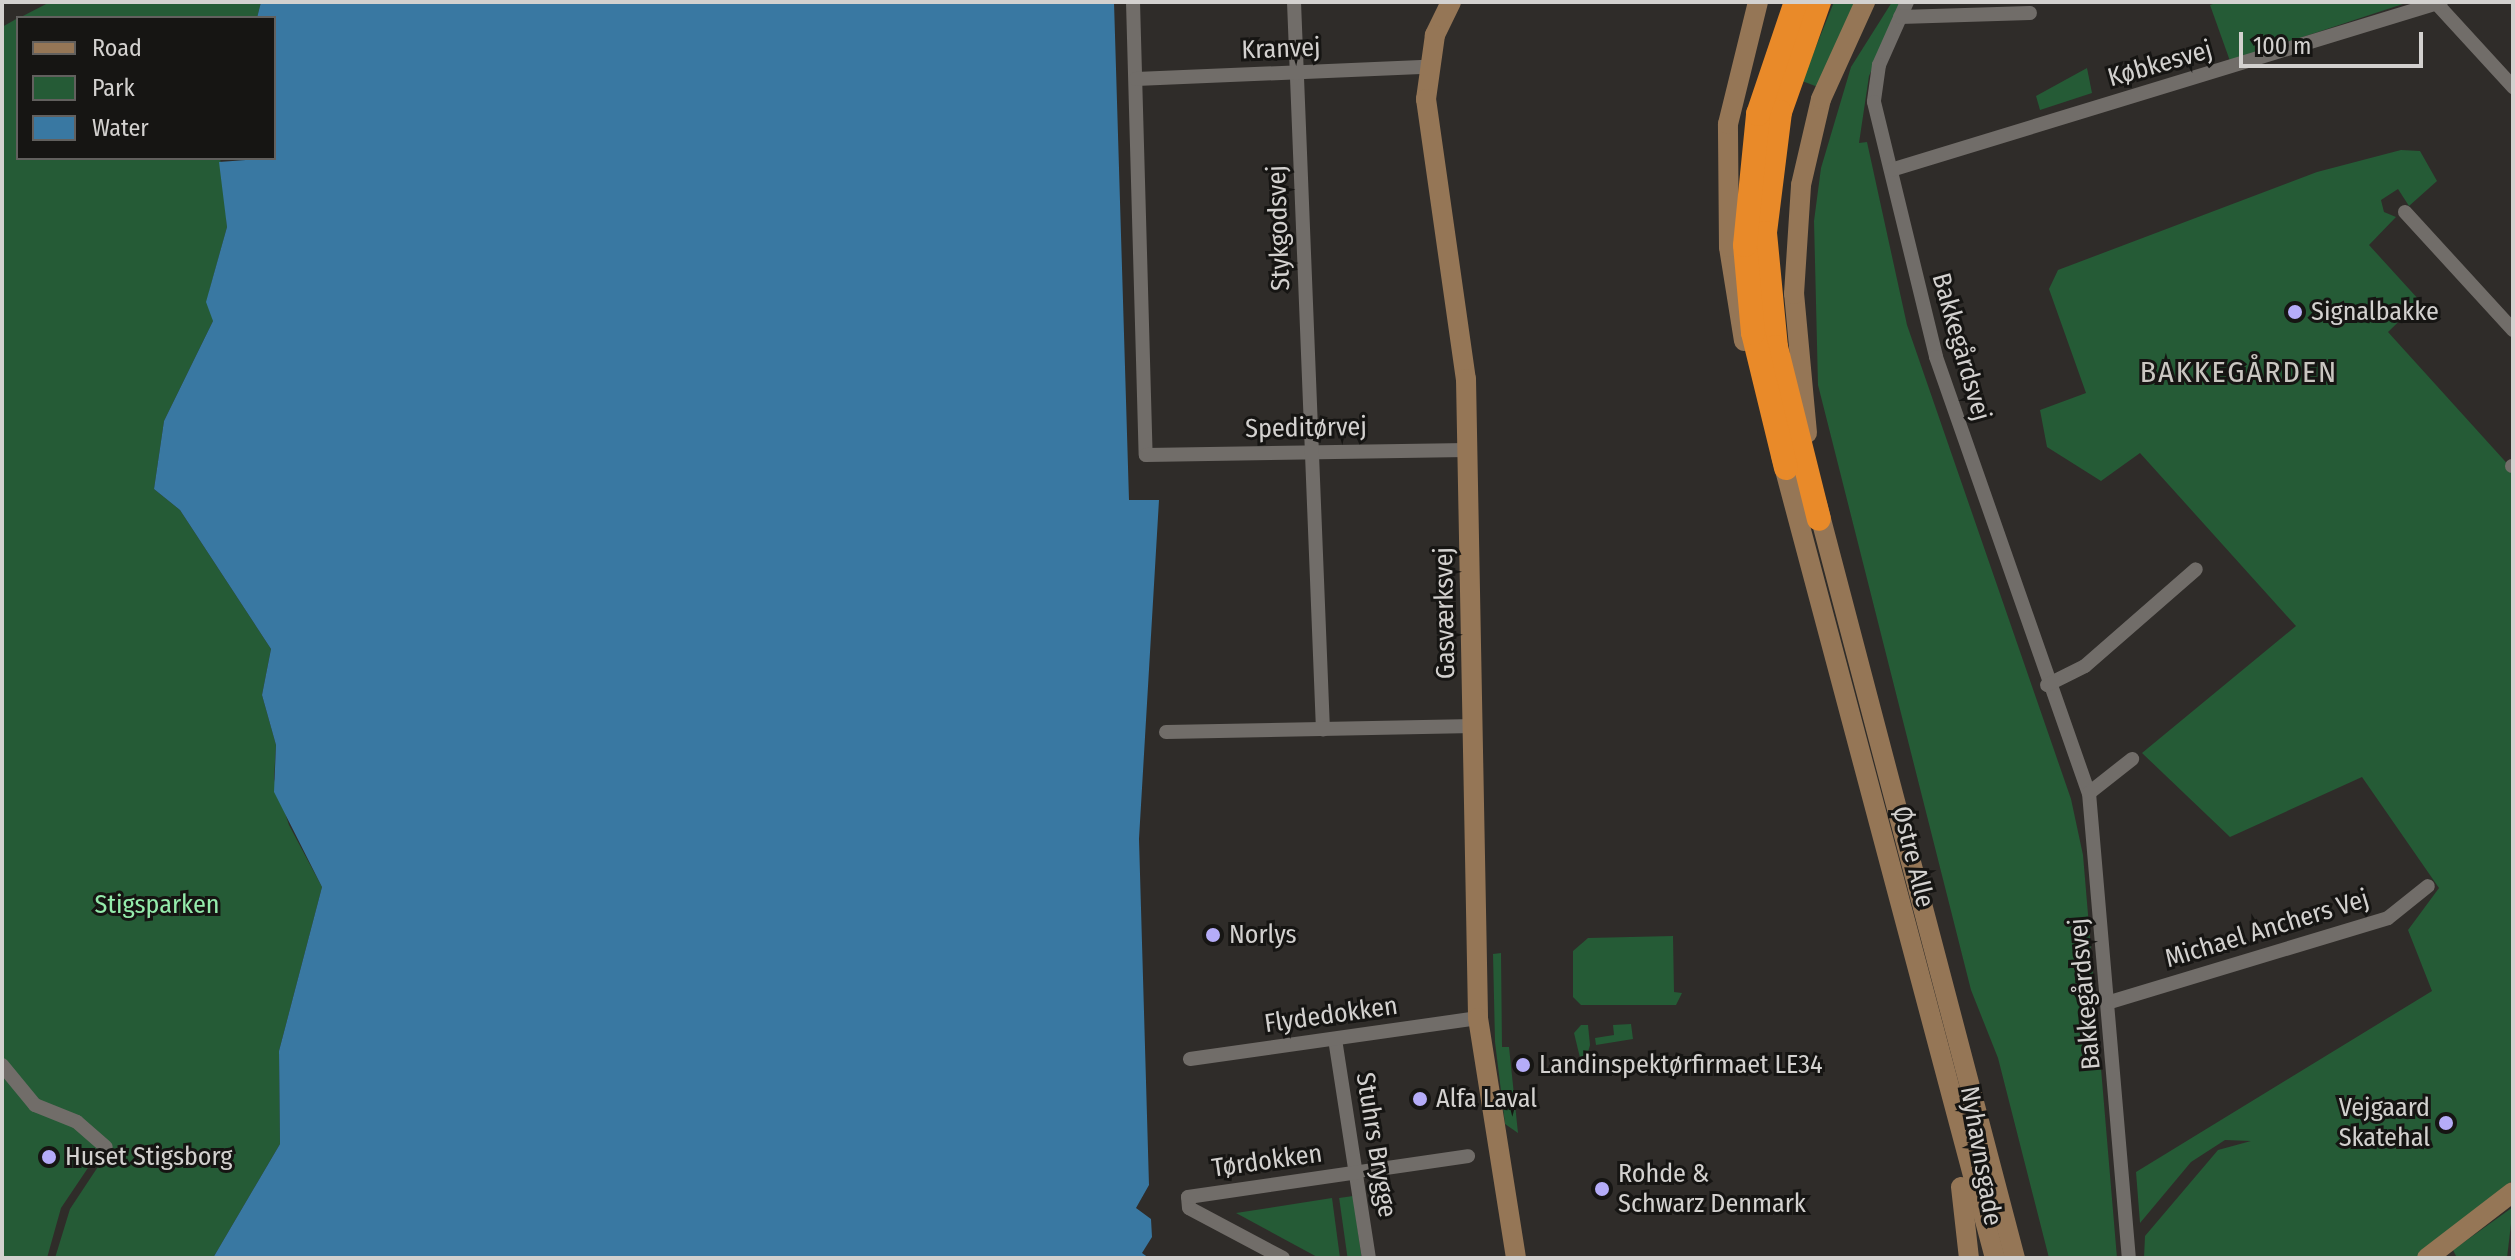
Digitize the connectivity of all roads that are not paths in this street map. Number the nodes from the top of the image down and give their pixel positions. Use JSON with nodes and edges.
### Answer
{"nodes":[{"id":1,"x":1133,"y":2,"type":"edge"},
{"id":2,"x":1294,"y":2,"type":"edge"},
{"id":3,"x":1451,"y":2,"type":"edge"},
{"id":4,"x":1758,"y":2,"type":"edge"},
{"id":5,"x":1796,"y":2,"type":"edge"},
{"id":6,"x":1819,"y":2,"type":"edge"},
{"id":7,"x":1865,"y":2,"type":"edge"},
{"id":8,"x":1907,"y":2,"type":"edge"},
{"id":9,"x":2439,"y":3,"type":"edge"},
{"id":10,"x":2030,"y":13,"type":"dead end"},
{"id":11,"x":1900,"y":17,"type":"junction"},
{"id":12,"x":1427,"y":67,"type":"junction"},
{"id":13,"x":1297,"y":73,"type":"junction"},
{"id":14,"x":1136,"y":79,"type":"junction"},
{"id":15,"x":2513,"y":87,"type":"edge"},
{"id":16,"x":1891,"y":170,"type":"junction"},
{"id":17,"x":2405,"y":212,"type":"dead end"},
{"id":18,"x":2513,"y":330,"type":"edge"},
{"id":19,"x":1467,"y":450,"type":"junction"},
{"id":20,"x":1310,"y":452,"type":"junction"},
{"id":21,"x":1786,"y":468,"type":"junction"},
{"id":22,"x":1819,"y":519,"type":"junction"},
{"id":23,"x":2196,"y":569,"type":"dead end"},
{"id":24,"x":2047,"y":685,"type":"junction"},
{"id":25,"x":1474,"y":726,"type":"junction"},
{"id":26,"x":1323,"y":729,"type":"junction"},
{"id":27,"x":1166,"y":732,"type":"dead end"},
{"id":28,"x":2132,"y":759,"type":"dead end"},
{"id":29,"x":2089,"y":793,"type":"junction"},
{"id":30,"x":2428,"y":886,"type":"dead end"},
{"id":31,"x":2110,"y":1002,"type":"junction"},
{"id":32,"x":1478,"y":1018,"type":"junction"},
{"id":33,"x":1335,"y":1039,"type":"junction"},
{"id":34,"x":1190,"y":1059,"type":"dead end"},
{"id":35,"x":1939,"y":1063,"type":"junction"},
{"id":36,"x":2,"y":1065,"type":"edge"},
{"id":37,"x":106,"y":1147,"type":"dead end"},
{"id":38,"x":1468,"y":1156,"type":"dead end"},
{"id":39,"x":1357,"y":1173,"type":"junction"},
{"id":40,"x":2513,"y":1192,"type":"edge"},
{"id":41,"x":1506,"y":1228,"type":"junction"},
{"id":42,"x":1283,"y":1258,"type":"edge"},
{"id":43,"x":1369,"y":1258,"type":"edge"},
{"id":44,"x":1505,"y":1258,"type":"edge"},
{"id":45,"x":1516,"y":1258,"type":"edge"},
{"id":46,"x":1969,"y":1258,"type":"edge"},
{"id":47,"x":1995,"y":1258,"type":"edge"},
{"id":48,"x":2015,"y":1258,"type":"edge"},
{"id":49,"x":2129,"y":1258,"type":"edge"},
{"id":50,"x":2427,"y":1258,"type":"edge"}],
"edges":[{"from":1,"to":14,"type":"street"},
{"from":2,"to":13,"type":"street","name":"Stykgodsvej"},
{"from":3,"to":12,"type":"street","name":"Gasværksvej"},
{"from":4,"to":21,"type":"street","name":"Østre Alle"},
{"from":5,"to":21,"type":"highway"},
{"from":6,"to":22,"type":"highway"},
{"from":7,"to":22,"type":"street","name":"Østre Alle"},
{"from":8,"to":11,"type":"street","name":"Bakkegårdsvej"},
{"from":9,"to":15,"type":"street"},
{"from":9,"to":16,"type":"street","name":"Købkesvej"},
{"from":10,"to":11,"type":"street"},
{"from":11,"to":16,"type":"street","name":"Bakkegårdsvej"},
{"from":12,"to":13,"type":"street","name":"Kranvej"},
{"from":12,"to":19,"type":"street","name":"Gasværksvej"},
{"from":13,"to":14,"type":"street","name":"Kranvej"},
{"from":13,"to":20,"type":"street","name":"Stykgodsvej"},
{"from":14,"to":20,"type":"street","name":"Speditørvej"},
{"from":16,"to":24,"type":"street","name":"Bakkegårdsvej"},
{"from":17,"to":18,"type":"street"},
{"from":19,"to":20,"type":"street","name":"Speditørvej"},
{"from":19,"to":25,"type":"street","name":"Gasværksvej"},
{"from":20,"to":26,"type":"street"},
{"from":21,"to":35,"type":"street","name":"Østre Alle"},
{"from":22,"to":48,"type":"street","name":"Østre Alle"},
{"from":23,"to":24,"type":"street"},
{"from":24,"to":29,"type":"street","name":"Bakkegårdsvej"},
{"from":25,"to":26,"type":"street"},
{"from":25,"to":32,"type":"street","name":"Gasværksvej"},
{"from":26,"to":27,"type":"street"},
{"from":28,"to":29,"type":"street"},
{"from":29,"to":31,"type":"street","name":"Bakkegårdsvej"},
{"from":30,"to":31,"type":"street","name":"Michael Anchers Vej"},
{"from":31,"to":49,"type":"street","name":"Bakkegårdsvej"},
{"from":32,"to":33,"type":"street","name":"Flydedokken"},
{"from":32,"to":41,"type":"street","name":"Gasværksvej"},
{"from":33,"to":34,"type":"street","name":"Flydedokken"},
{"from":33,"to":39,"type":"street","name":"Stuhrs Brygge"},
{"from":35,"to":46,"type":"street","name":"Nyhavnsgade"},
{"from":35,"to":47,"type":"street","name":"Østre Alle"},
{"from":36,"to":37,"type":"street"},
{"from":38,"to":39,"type":"street","name":"Tørdokken"},
{"from":39,"to":42,"type":"street","name":"Tørdokken"},
{"from":39,"to":43,"type":"street","name":"Stuhrs Brygge"},
{"from":40,"to":50,"type":"street"},
{"from":41,"to":44,"type":"street","name":"Gasværksvej"},
{"from":41,"to":45,"type":"street","name":"Gasværksvej"}]}
